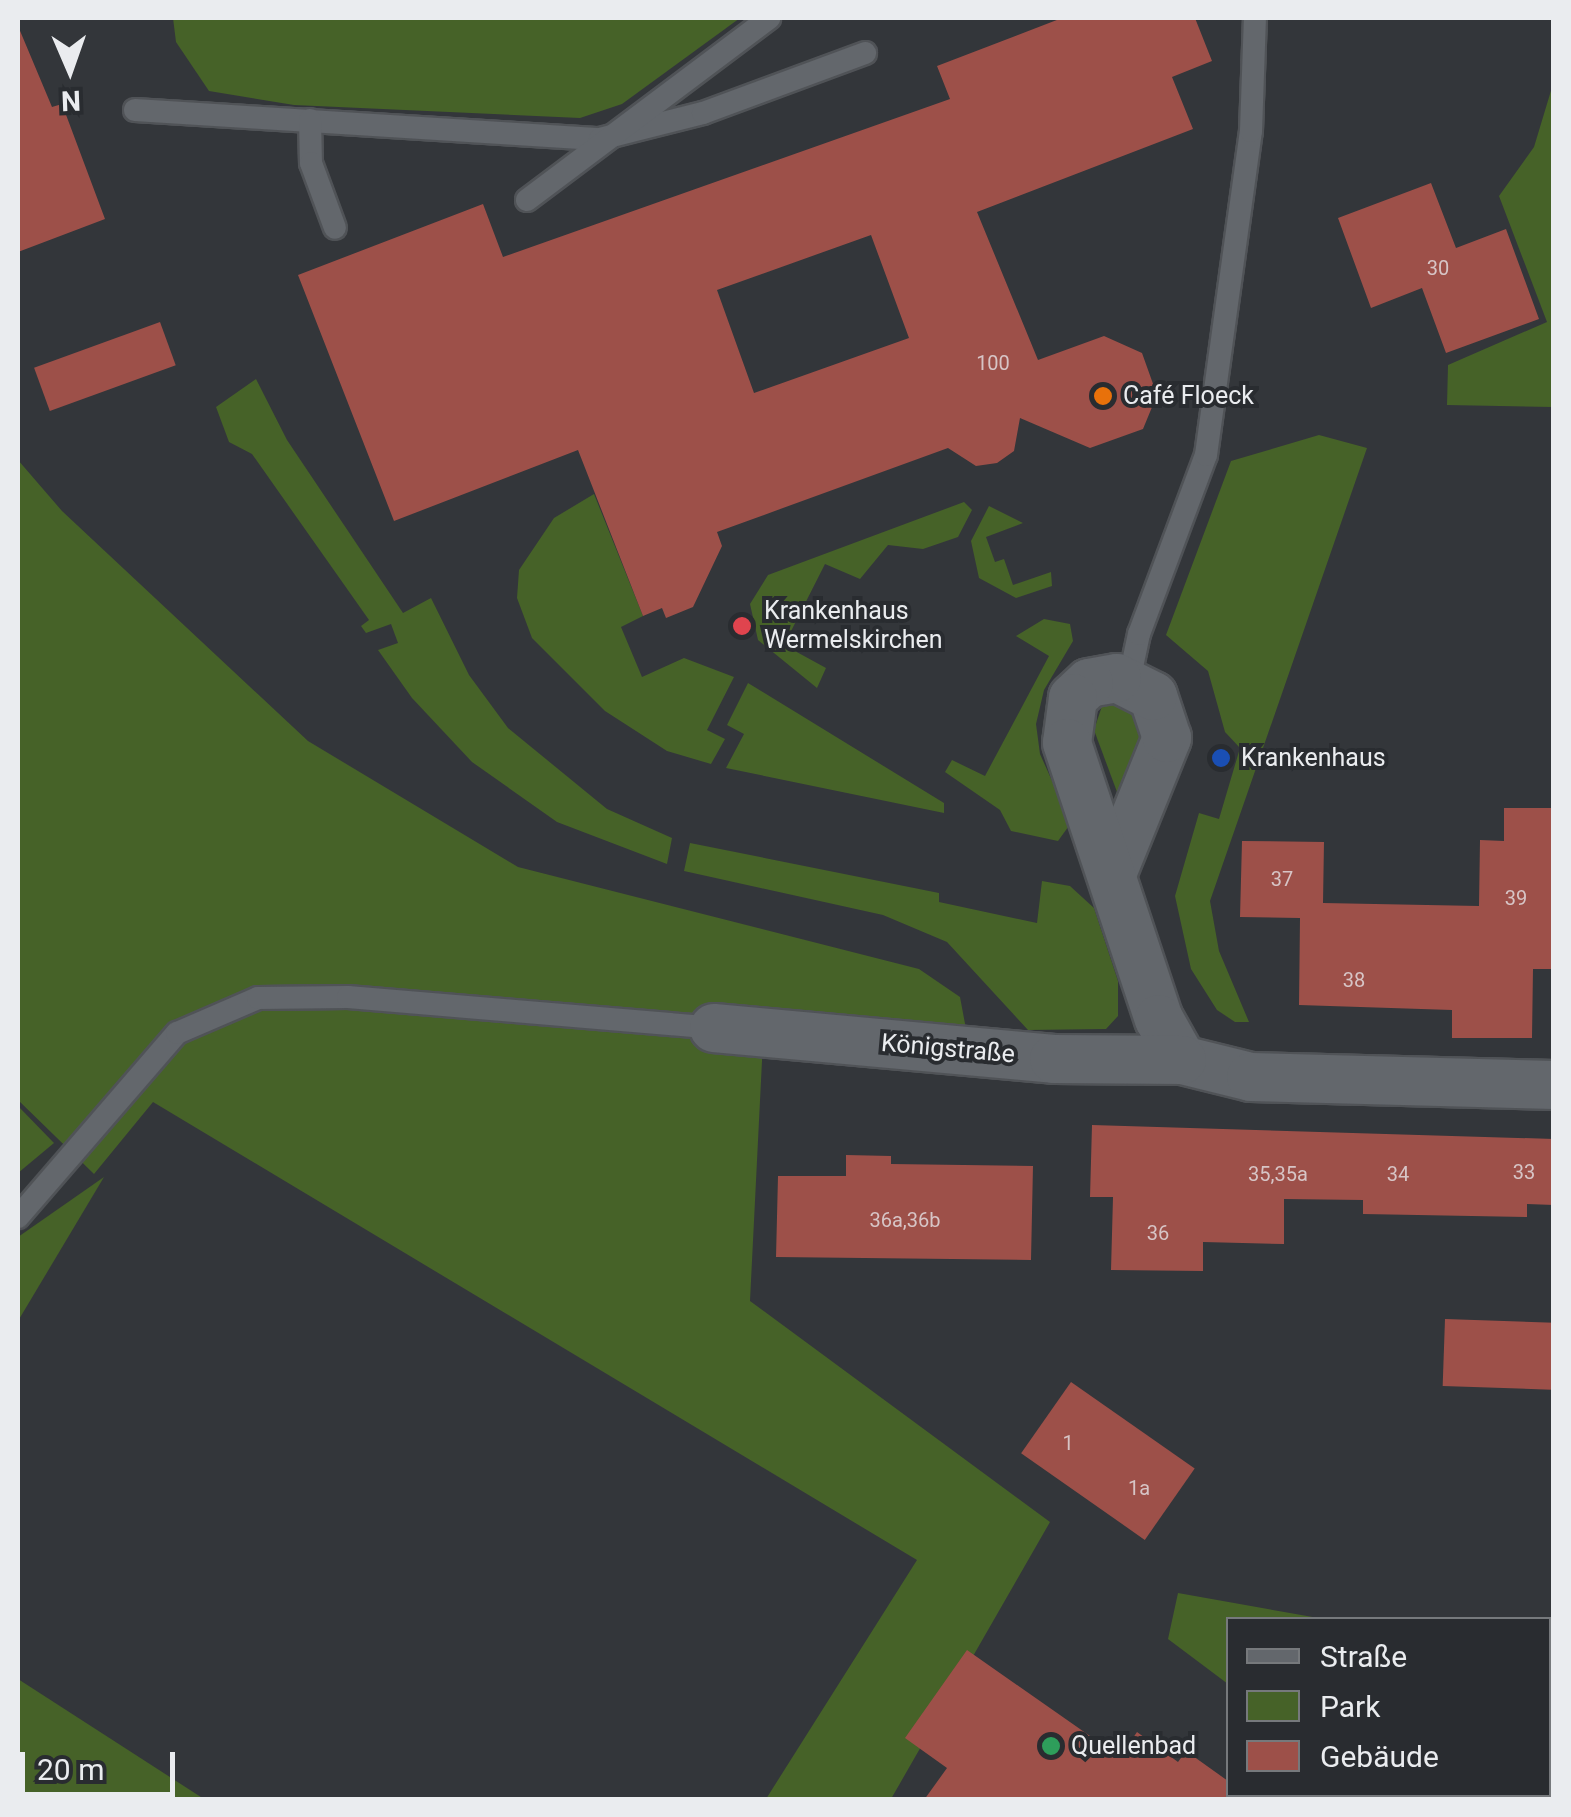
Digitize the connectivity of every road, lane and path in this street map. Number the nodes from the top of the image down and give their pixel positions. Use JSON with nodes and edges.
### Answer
{"nodes":[{"id":1,"x":770,"y":18,"type":"edge"},
{"id":2,"x":1255,"y":18,"type":"edge"},
{"id":3,"x":864,"y":53,"type":"dead end"},
{"id":4,"x":136,"y":110,"type":"dead end"},
{"id":5,"x":310,"y":120,"type":"junction"},
{"id":6,"x":600,"y":139,"type":"junction"},
{"id":7,"x":527,"y":200,"type":"dead end"},
{"id":8,"x":335,"y":228,"type":"dead end"},
{"id":9,"x":1130,"y":681,"type":"junction"},
{"id":10,"x":1112,"y":874,"type":"junction"},
{"id":11,"x":714,"y":1028,"type":"joint"},
{"id":12,"x":1182,"y":1060,"type":"junction"},
{"id":13,"x":1554,"y":1085,"type":"edge"},
{"id":14,"x":18,"y":1217,"type":"edge"}],
"edges":[{"from":1,"to":6,"type":"lane"},
{"from":2,"to":9,"type":"lane"},
{"from":3,"to":6,"type":"lane"},
{"from":4,"to":5,"type":"lane"},
{"from":5,"to":6,"type":"lane"},
{"from":5,"to":8,"type":"lane"},
{"from":6,"to":7,"type":"lane"},
{"from":9,"to":10,"type":"street"},
{"from":9,"to":10,"type":"street"},
{"from":10,"to":12,"type":"street"},
{"from":11,"to":12,"type":"street","name":"Königstraße"},
{"from":11,"to":14,"type":"lane"},
{"from":12,"to":13,"type":"street","name":"Königstraße"}]}
